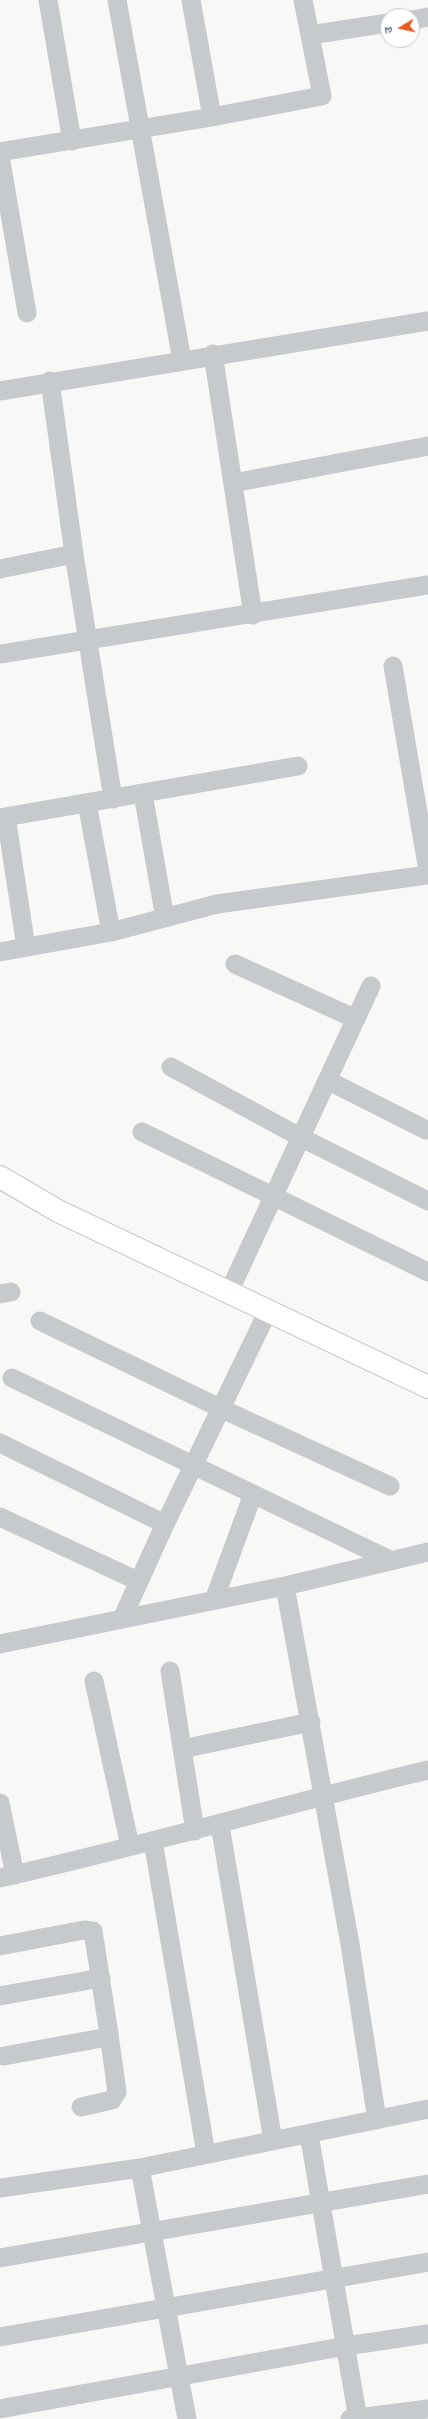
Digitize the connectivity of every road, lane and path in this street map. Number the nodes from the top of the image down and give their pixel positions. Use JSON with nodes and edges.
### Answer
{"nodes":[{"id":1,"x":48,"y":0,"type":"edge"},
{"id":2,"x":117,"y":0,"type":"edge"},
{"id":3,"x":191,"y":0,"type":"edge"},
{"id":4,"x":303,"y":0,"type":"edge"},
{"id":5,"x":380,"y":24,"type":"edge"},
{"id":6,"x":310,"y":35,"type":"junction"},
{"id":7,"x":212,"y":117,"type":"junction"},
{"id":8,"x":142,"y":129,"type":"junction"},
{"id":9,"x":72,"y":140,"type":"junction"},
{"id":10,"x":0,"y":152,"type":"edge"},
{"id":11,"x":0,"y":156,"type":"edge"},
{"id":12,"x":27,"y":313,"type":"dead end"},
{"id":13,"x":428,"y":320,"type":"edge"},
{"id":14,"x":214,"y":354,"type":"junction"},
{"id":15,"x":182,"y":360,"type":"junction"},
{"id":16,"x":50,"y":381,"type":"junction"},
{"id":17,"x":0,"y":390,"type":"edge"},
{"id":18,"x":428,"y":446,"type":"edge"},
{"id":19,"x":233,"y":483,"type":"junction"},
{"id":20,"x":74,"y":554,"type":"junction"},
{"id":21,"x":0,"y":569,"type":"edge"},
{"id":22,"x":428,"y":586,"type":"edge"},
{"id":23,"x":253,"y":615,"type":"junction"},
{"id":24,"x":87,"y":641,"type":"junction"},
{"id":25,"x":0,"y":654,"type":"edge"},
{"id":26,"x":393,"y":666,"type":"dead end"},
{"id":27,"x":298,"y":766,"type":"dead end"},
{"id":28,"x":143,"y":794,"type":"junction"},
{"id":29,"x":113,"y":799,"type":"junction"},
{"id":30,"x":87,"y":803,"type":"junction"},
{"id":31,"x":3,"y":818,"type":"edge"},
{"id":32,"x":428,"y":871,"type":"edge"},
{"id":33,"x":428,"y":875,"type":"edge"},
{"id":34,"x":165,"y":918,"type":"junction"},
{"id":35,"x":111,"y":932,"type":"junction"},
{"id":36,"x":26,"y":947,"type":"junction"},
{"id":37,"x":0,"y":952,"type":"edge"},
{"id":38,"x":235,"y":964,"type":"dead end"},
{"id":39,"x":371,"y":986,"type":"dead end"},
{"id":40,"x":356,"y":1019,"type":"junction"},
{"id":41,"x":171,"y":1067,"type":"dead end"},
{"id":42,"x":327,"y":1080,"type":"junction"},
{"id":43,"x":426,"y":1130,"type":"dead end"},
{"id":44,"x":142,"y":1132,"type":"dead end"},
{"id":45,"x":300,"y":1137,"type":"junction"},
{"id":46,"x":0,"y":1177,"type":"edge"},
{"id":47,"x":274,"y":1195,"type":"junction"},
{"id":48,"x":428,"y":1201,"type":"edge"},
{"id":49,"x":428,"y":1272,"type":"edge"},
{"id":50,"x":229,"y":1292,"type":"junction"},
{"id":51,"x":268,"y":1311,"type":"junction"},
{"id":52,"x":40,"y":1321,"type":"dead end"},
{"id":53,"x":12,"y":1378,"type":"dead end"},
{"id":54,"x":428,"y":1388,"type":"edge"},
{"id":55,"x":222,"y":1409,"type":"junction"},
{"id":56,"x":0,"y":1443,"type":"edge"},
{"id":57,"x":194,"y":1466,"type":"junction"},
{"id":58,"x":390,"y":1486,"type":"dead end"},
{"id":59,"x":253,"y":1494,"type":"junction"},
{"id":60,"x":0,"y":1517,"type":"edge"},
{"id":61,"x":165,"y":1524,"type":"junction"},
{"id":62,"x":428,"y":1552,"type":"edge"},
{"id":63,"x":390,"y":1560,"type":"junction"},
{"id":64,"x":138,"y":1582,"type":"junction"},
{"id":65,"x":285,"y":1586,"type":"junction"},
{"id":66,"x":214,"y":1600,"type":"junction"},
{"id":67,"x":122,"y":1619,"type":"junction"},
{"id":68,"x":0,"y":1644,"type":"edge"},
{"id":69,"x":170,"y":1670,"type":"dead end"},
{"id":70,"x":94,"y":1681,"type":"dead end"},
{"id":71,"x":311,"y":1722,"type":"junction"},
{"id":72,"x":182,"y":1749,"type":"junction"},
{"id":73,"x":428,"y":1770,"type":"edge"},
{"id":74,"x":324,"y":1794,"type":"junction"},
{"id":75,"x":0,"y":1803,"type":"edge"},
{"id":76,"x":220,"y":1825,"type":"junction"},
{"id":77,"x":195,"y":1831,"type":"junction"},
{"id":78,"x":154,"y":1841,"type":"junction"},
{"id":79,"x":130,"y":1846,"type":"junction"},
{"id":80,"x":7,"y":1876,"type":"edge"},
{"id":81,"x":0,"y":1946,"type":"edge"},
{"id":82,"x":101,"y":1978,"type":"junction"},
{"id":83,"x":0,"y":1996,"type":"edge"},
{"id":84,"x":109,"y":2034,"type":"junction"},
{"id":85,"x":4,"y":2056,"type":"dead end"},
{"id":86,"x":81,"y":2108,"type":"dead end"},
{"id":87,"x":428,"y":2109,"type":"edge"},
{"id":88,"x":377,"y":2120,"type":"junction"},
{"id":89,"x":309,"y":2134,"type":"junction"},
{"id":90,"x":273,"y":2141,"type":"junction"},
{"id":91,"x":206,"y":2154,"type":"junction"},
{"id":92,"x":140,"y":2168,"type":"junction"},
{"id":93,"x":428,"y":2184,"type":"edge"},
{"id":94,"x":0,"y":2188,"type":"edge"},
{"id":95,"x":321,"y":2201,"type":"junction"},
{"id":96,"x":152,"y":2233,"type":"junction"},
{"id":97,"x":0,"y":2258,"type":"edge"},
{"id":98,"x":428,"y":2262,"type":"edge"},
{"id":99,"x":334,"y":2279,"type":"junction"},
{"id":100,"x":166,"y":2308,"type":"junction"},
{"id":101,"x":428,"y":2334,"type":"edge"},
{"id":102,"x":0,"y":2337,"type":"edge"},
{"id":103,"x":346,"y":2346,"type":"junction"},
{"id":104,"x":179,"y":2377,"type":"junction"},
{"id":105,"x":0,"y":2409,"type":"edge"},
{"id":106,"x":428,"y":2409,"type":"edge"},
{"id":107,"x":355,"y":2418,"type":"edge"},
{"id":108,"x":188,"y":2419,"type":"edge"}],
"edges":[{"from":1,"to":9,"type":"street"},
{"from":2,"to":8,"type":"street"},
{"from":3,"to":7,"type":"street"},
{"from":4,"to":6,"type":"street"},
{"from":5,"to":6,"type":"street"},
{"from":6,"to":7,"type":"street"},
{"from":7,"to":8,"type":"street"},
{"from":8,"to":9,"type":"street"},
{"from":8,"to":15,"type":"street"},
{"from":9,"to":10,"type":"street"},
{"from":11,"to":12,"type":"street"},
{"from":13,"to":14,"type":"street"},
{"from":14,"to":15,"type":"street"},
{"from":14,"to":19,"type":"street"},
{"from":15,"to":16,"type":"street"},
{"from":16,"to":17,"type":"street"},
{"from":16,"to":20,"type":"street"},
{"from":18,"to":19,"type":"street"},
{"from":19,"to":23,"type":"street"},
{"from":20,"to":21,"type":"street"},
{"from":20,"to":24,"type":"street"},
{"from":22,"to":23,"type":"street"},
{"from":23,"to":24,"type":"street"},
{"from":24,"to":25,"type":"street"},
{"from":24,"to":29,"type":"street"},
{"from":26,"to":32,"type":"street"},
{"from":27,"to":28,"type":"street"},
{"from":28,"to":29,"type":"street"},
{"from":28,"to":34,"type":"street"},
{"from":29,"to":30,"type":"street"},
{"from":30,"to":31,"type":"street"},
{"from":30,"to":35,"type":"street"},
{"from":31,"to":36,"type":"street"},
{"from":33,"to":34,"type":"street"},
{"from":34,"to":35,"type":"street"},
{"from":35,"to":36,"type":"street"},
{"from":36,"to":37,"type":"street"},
{"from":38,"to":40,"type":"street"},
{"from":39,"to":40,"type":"street"},
{"from":40,"to":42,"type":"street"},
{"from":41,"to":45,"type":"street"},
{"from":42,"to":43,"type":"street"},
{"from":42,"to":45,"type":"street"},
{"from":44,"to":47,"type":"street"},
{"from":45,"to":47,"type":"street"},
{"from":45,"to":48,"type":"street"},
{"from":46,"to":50,"type":"street"},
{"from":47,"to":49,"type":"street"},
{"from":47,"to":50,"type":"street"},
{"from":50,"to":51,"type":"street"},
{"from":51,"to":54,"type":"street"},
{"from":51,"to":55,"type":"street"},
{"from":52,"to":55,"type":"street"},
{"from":53,"to":57,"type":"street"},
{"from":55,"to":57,"type":"street"},
{"from":55,"to":58,"type":"street"},
{"from":56,"to":61,"type":"street"},
{"from":57,"to":59,"type":"street"},
{"from":57,"to":61,"type":"street"},
{"from":59,"to":63,"type":"street"},
{"from":59,"to":66,"type":"street"},
{"from":60,"to":64,"type":"street"},
{"from":61,"to":64,"type":"street"},
{"from":62,"to":63,"type":"street"},
{"from":63,"to":65,"type":"street"},
{"from":64,"to":67,"type":"street"},
{"from":65,"to":66,"type":"street"},
{"from":65,"to":71,"type":"street"},
{"from":66,"to":67,"type":"street"},
{"from":67,"to":68,"type":"street"},
{"from":69,"to":72,"type":"street"},
{"from":70,"to":79,"type":"street"},
{"from":71,"to":72,"type":"street"},
{"from":71,"to":74,"type":"street"},
{"from":72,"to":77,"type":"street"},
{"from":73,"to":74,"type":"street"},
{"from":74,"to":76,"type":"street"},
{"from":74,"to":88,"type":"street"},
{"from":75,"to":80,"type":"street"},
{"from":76,"to":77,"type":"street"},
{"from":76,"to":90,"type":"street"},
{"from":77,"to":78,"type":"street"},
{"from":78,"to":79,"type":"street"},
{"from":78,"to":91,"type":"street"},
{"from":79,"to":80,"type":"street"},
{"from":81,"to":82,"type":"street"},
{"from":82,"to":83,"type":"street"},
{"from":82,"to":84,"type":"street"},
{"from":84,"to":85,"type":"street"},
{"from":84,"to":86,"type":"street"},
{"from":87,"to":88,"type":"street"},
{"from":88,"to":89,"type":"street"},
{"from":89,"to":90,"type":"street"},
{"from":89,"to":95,"type":"street"},
{"from":90,"to":91,"type":"street"},
{"from":91,"to":92,"type":"street"},
{"from":92,"to":94,"type":"street"},
{"from":92,"to":96,"type":"street"},
{"from":93,"to":95,"type":"street"},
{"from":95,"to":96,"type":"street"},
{"from":95,"to":99,"type":"street"},
{"from":96,"to":97,"type":"street"},
{"from":96,"to":100,"type":"street"},
{"from":98,"to":99,"type":"street"},
{"from":99,"to":100,"type":"street"},
{"from":99,"to":103,"type":"street"},
{"from":100,"to":102,"type":"street"},
{"from":100,"to":104,"type":"street"},
{"from":101,"to":103,"type":"street"},
{"from":103,"to":104,"type":"street"},
{"from":103,"to":107,"type":"street"},
{"from":104,"to":105,"type":"street"},
{"from":104,"to":108,"type":"street"},
{"from":106,"to":107,"type":"street"}]}
